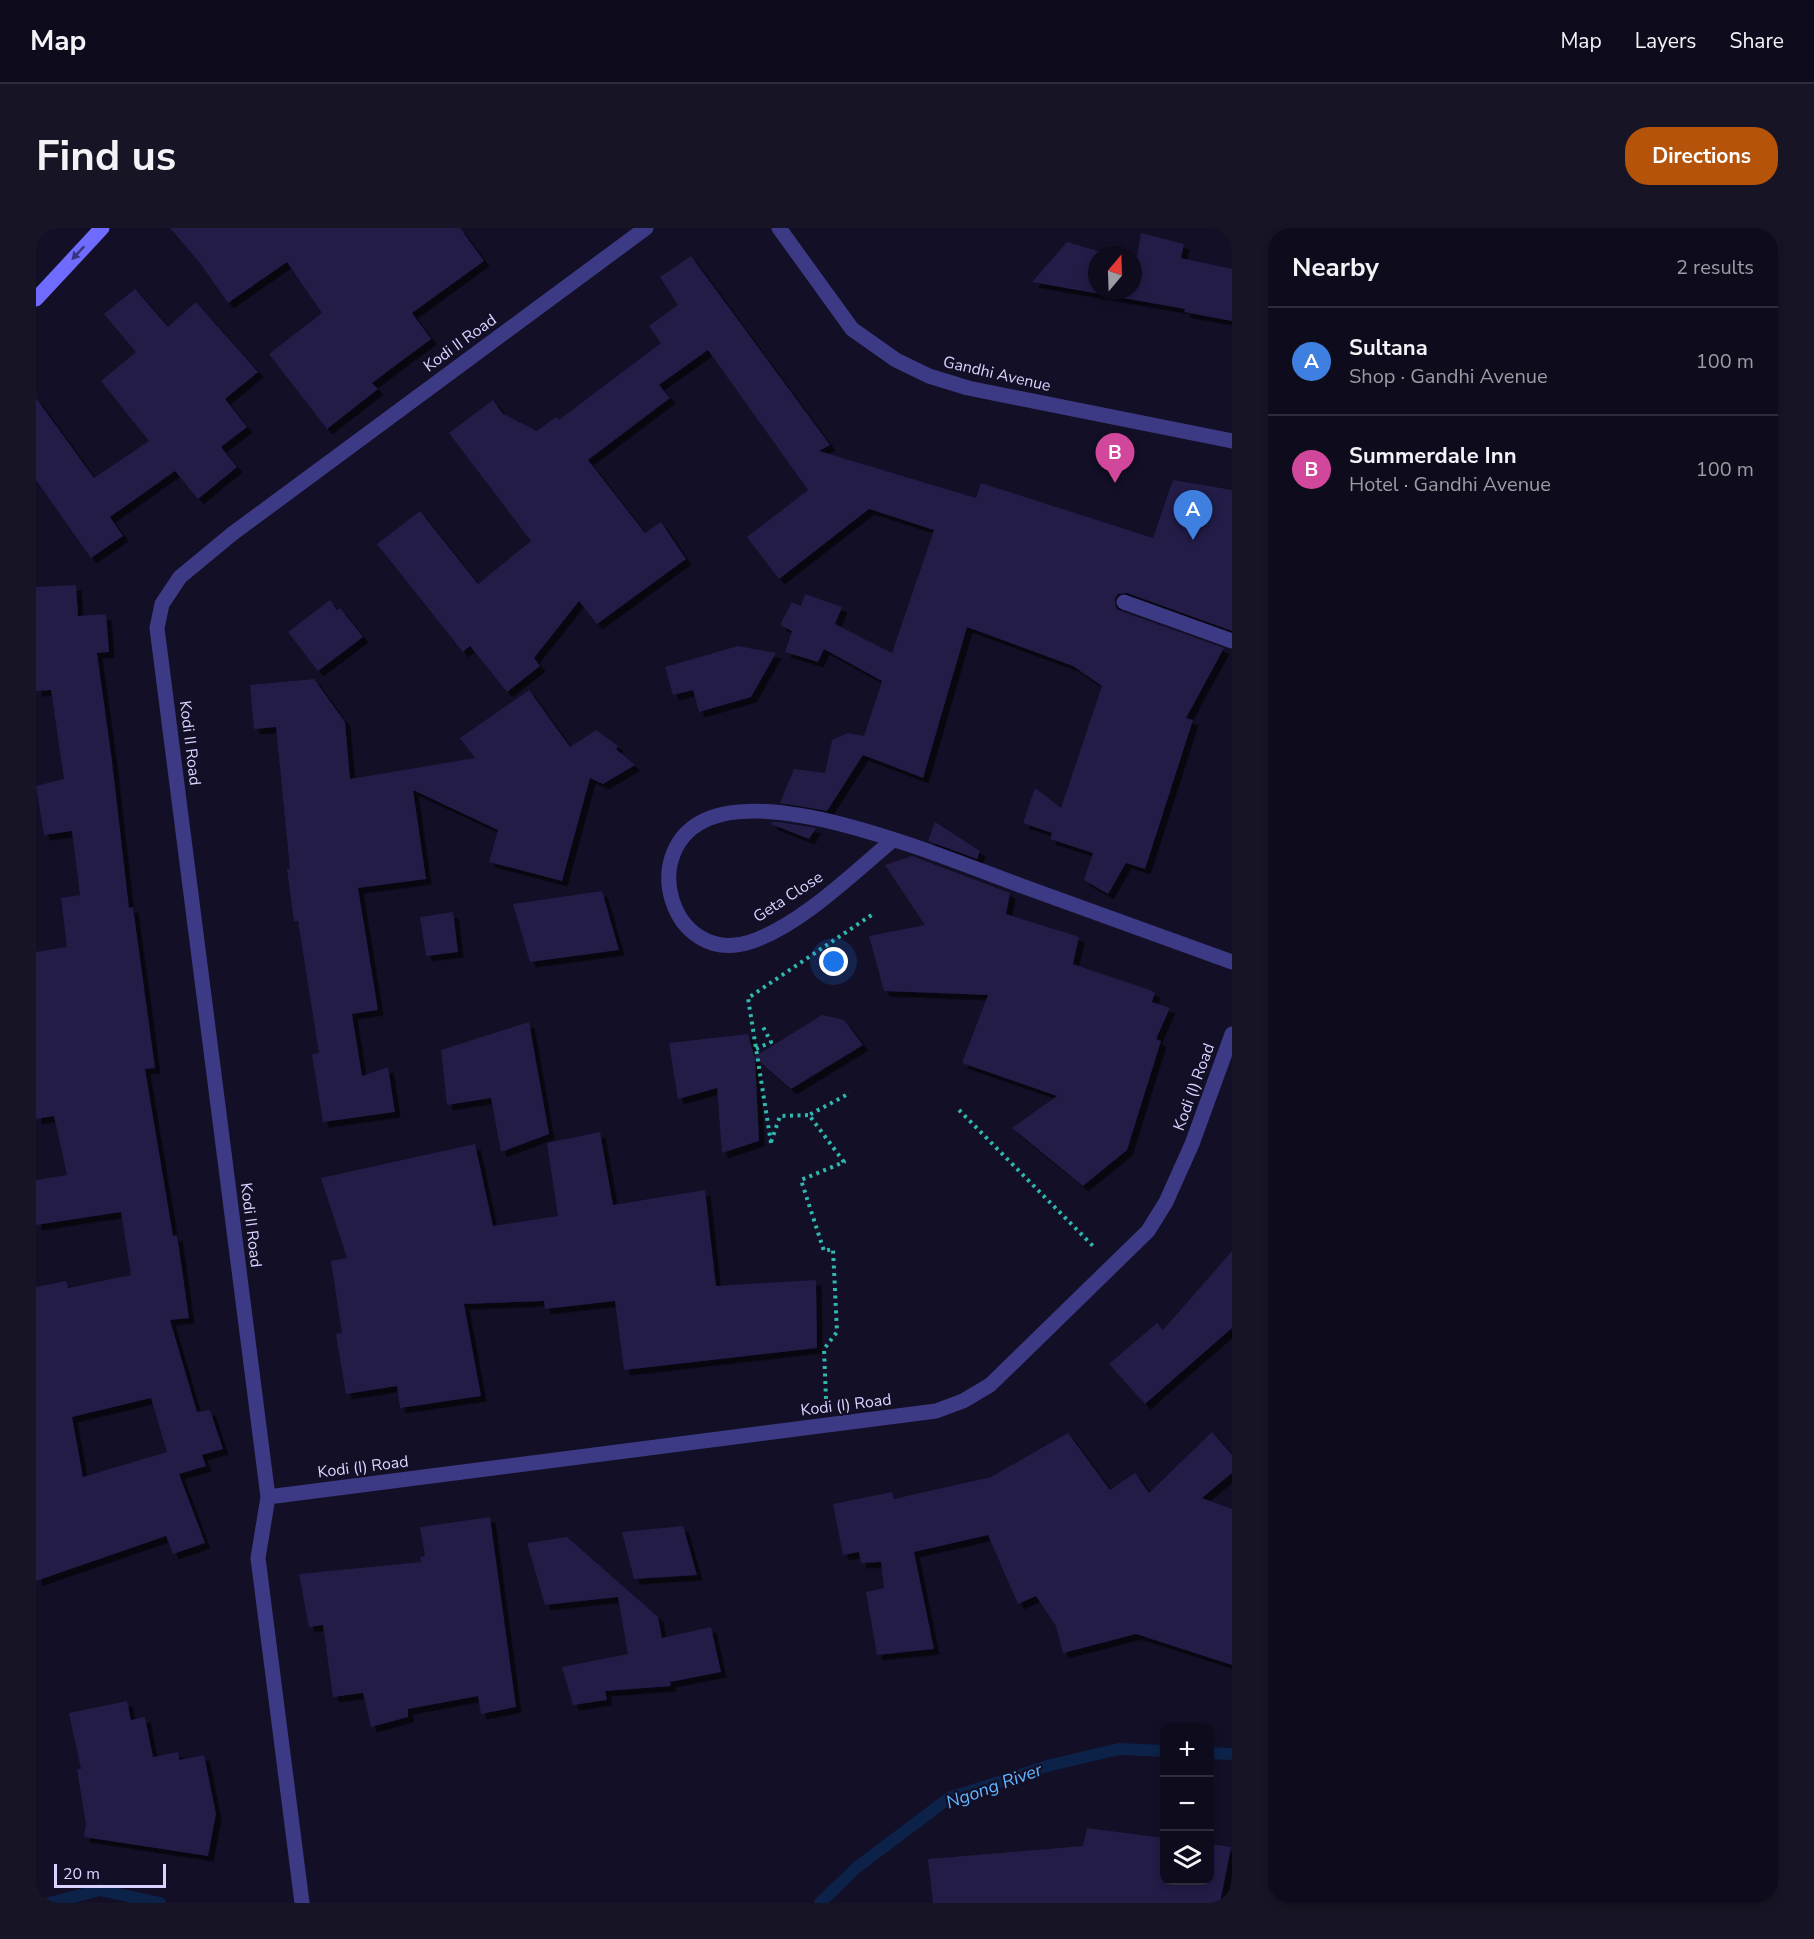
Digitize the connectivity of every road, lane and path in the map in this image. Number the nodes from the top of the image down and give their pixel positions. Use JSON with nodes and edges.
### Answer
{"nodes":[{"id":1,"x":102,"y":228,"type":"edge"},
{"id":2,"x":646,"y":228,"type":"edge"},
{"id":3,"x":779,"y":228,"type":"edge"},
{"id":4,"x":36,"y":299,"type":"edge"},
{"id":5,"x":1232,"y":441,"type":"edge"},
{"id":6,"x":1124,"y":602,"type":"dead end"},
{"id":7,"x":1232,"y":641,"type":"edge"},
{"id":8,"x":893,"y":840,"type":"junction"},
{"id":9,"x":873,"y":914,"type":"dead end"},
{"id":10,"x":1232,"y":962,"type":"edge"},
{"id":11,"x":762,"y":1025,"type":"dead end"},
{"id":12,"x":1232,"y":1034,"type":"edge"},
{"id":13,"x":756,"y":1050,"type":"junction"},
{"id":14,"x":850,"y":1093,"type":"dead end"},
{"id":15,"x":959,"y":1110,"type":"dead end"},
{"id":16,"x":809,"y":1114,"type":"junction"},
{"id":17,"x":1113,"y":1266,"type":"junction"},
{"id":18,"x":826,"y":1406,"type":"dead end"},
{"id":19,"x":268,"y":1497,"type":"junction"},
{"id":20,"x":301,"y":1896,"type":"edge"}],
"edges":[{"from":1,"to":4,"type":"main road","one_way":true},
{"from":2,"to":19,"type":"street","name":"Kodi II Road"},
{"from":3,"to":5,"type":"street","name":"Gandhi Avenue"},
{"from":6,"to":7,"type":"street"},
{"from":8,"to":8,"type":"street","name":"Geta Close"},
{"from":8,"to":10,"type":"street","name":"Geta Close"},
{"from":9,"to":13,"type":"path"},
{"from":11,"to":13,"type":"path"},
{"from":12,"to":17,"type":"street","name":"Kodi (I) Road"},
{"from":13,"to":16,"type":"path"},
{"from":14,"to":16,"type":"path"},
{"from":15,"to":17,"type":"path"},
{"from":16,"to":18,"type":"path"},
{"from":17,"to":19,"type":"street","name":"Kodi (I) Road"},
{"from":19,"to":20,"type":"street","name":"Kodi II Road"}]}
